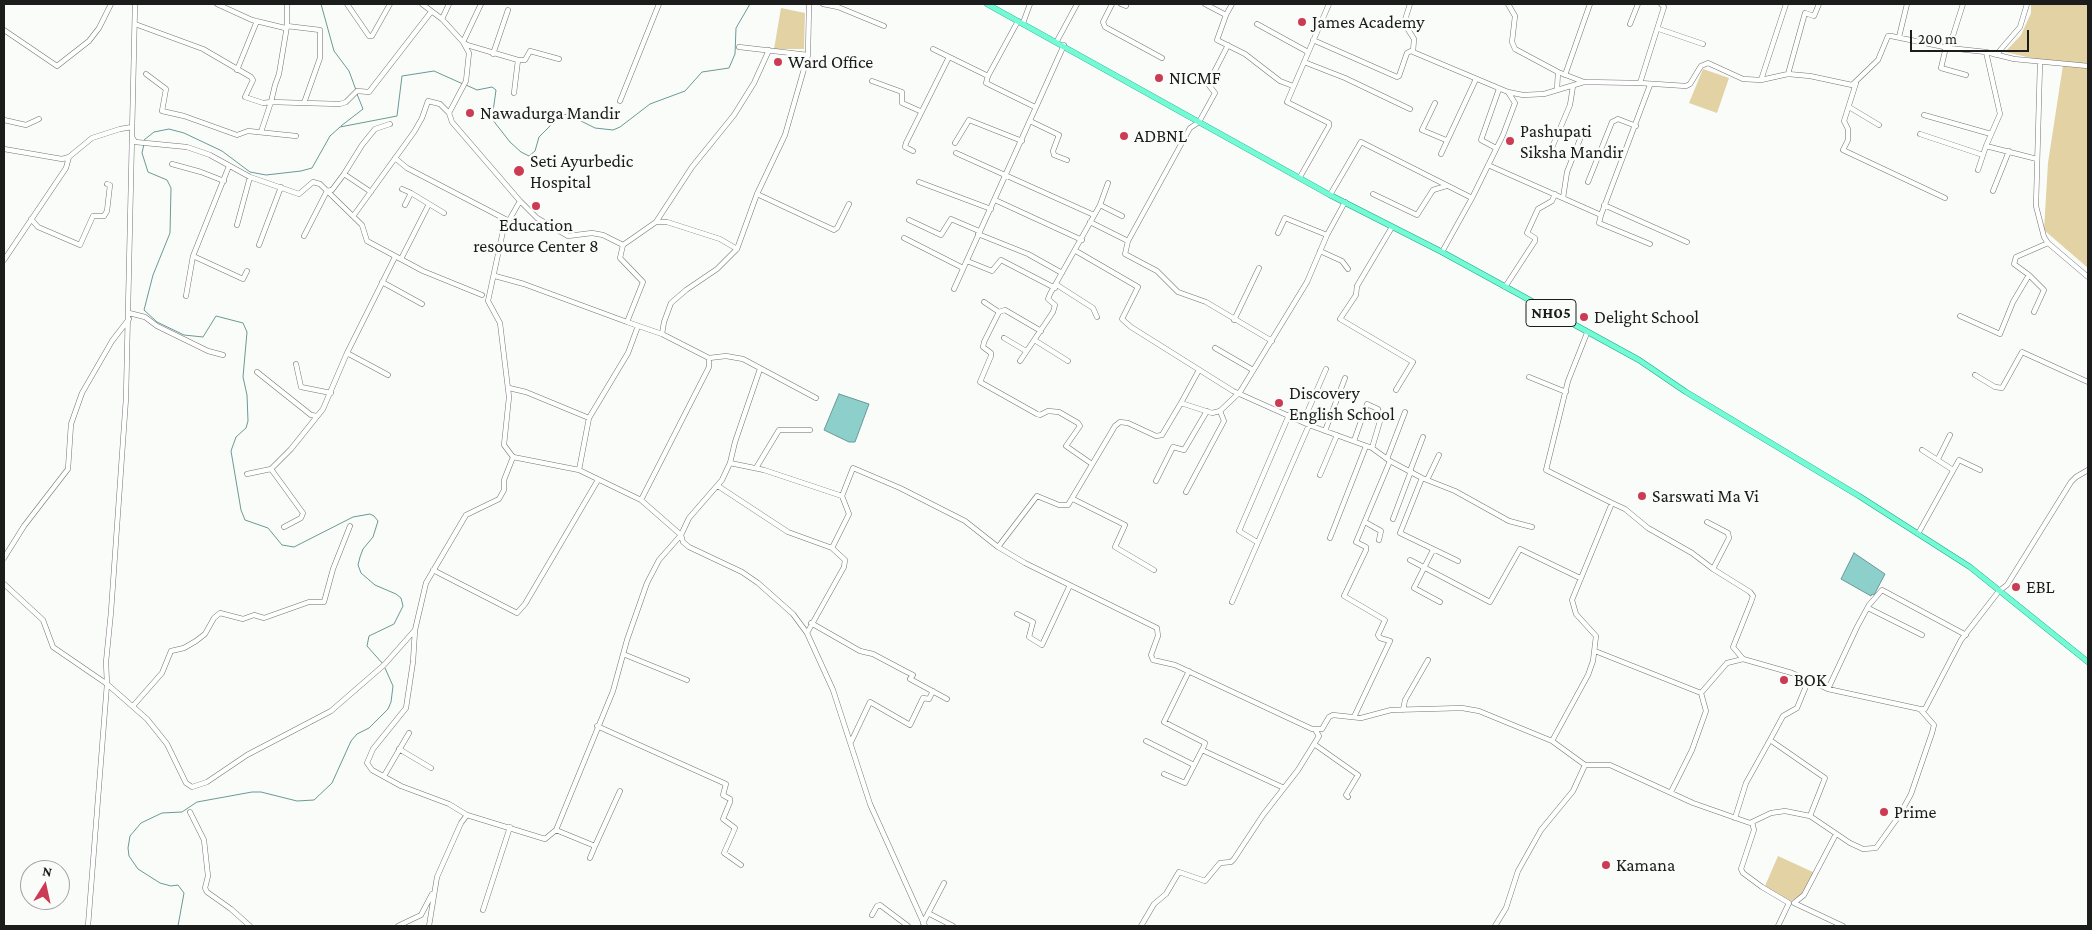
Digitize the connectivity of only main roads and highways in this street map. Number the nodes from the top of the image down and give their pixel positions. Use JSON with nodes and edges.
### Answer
{"nodes":[{"id":1,"x":987,"y":4,"type":"edge"},
{"id":2,"x":2088,"y":662,"type":"edge"}],
"edges":[{"from":1,"to":2,"type":"main road","number":"NH05"}]}
